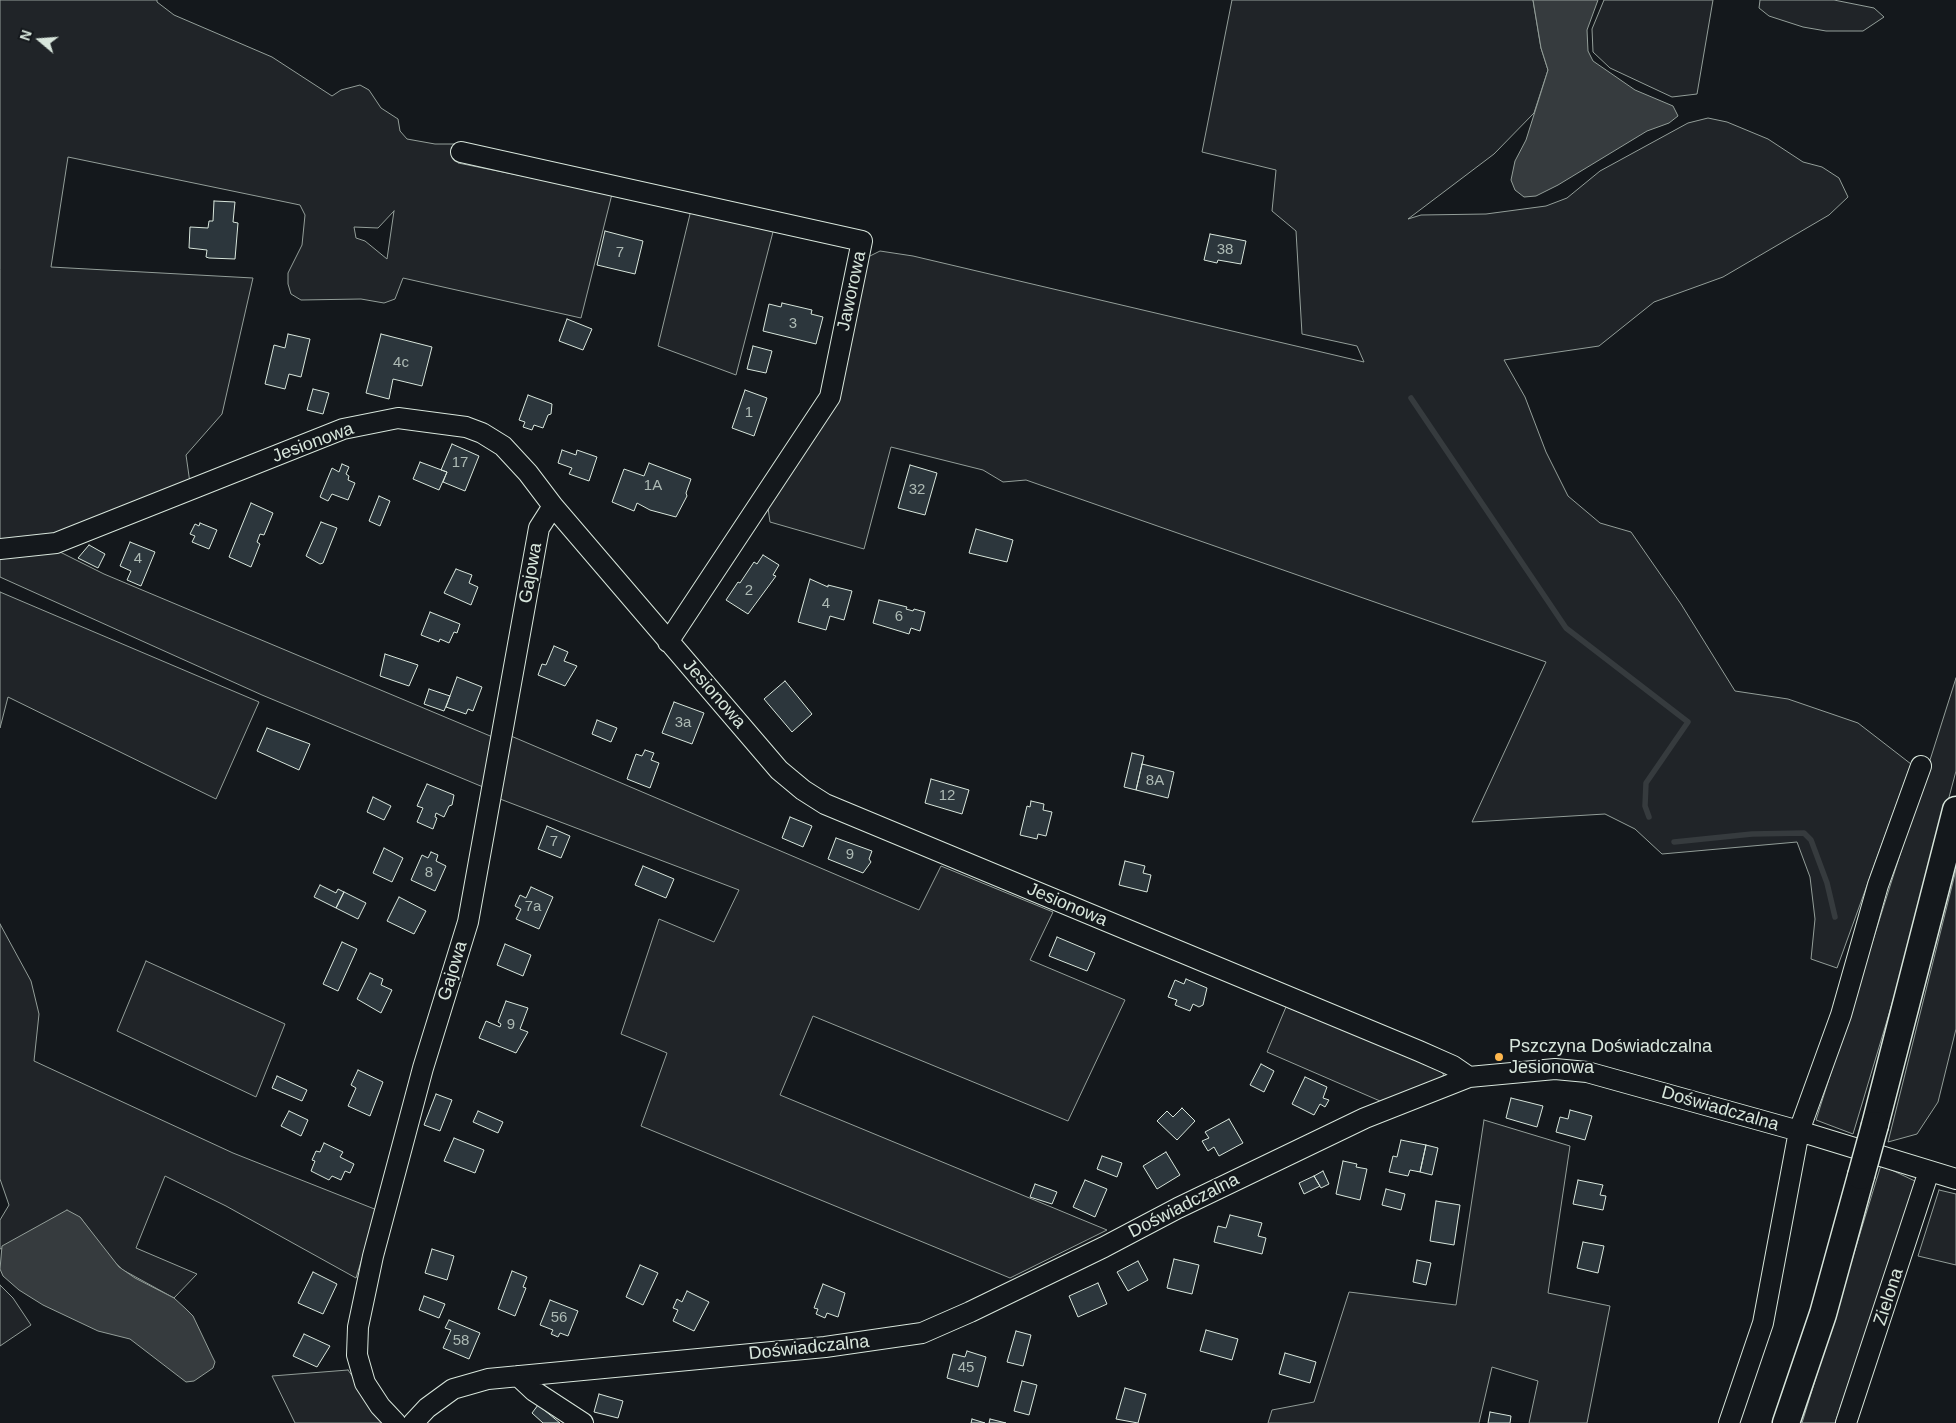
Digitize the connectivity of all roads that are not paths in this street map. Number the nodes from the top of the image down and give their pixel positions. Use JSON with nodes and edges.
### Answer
{"nodes":[{"id":1,"x":461,"y":152,"type":"dead end"},
{"id":2,"x":553,"y":506,"type":"junction"},
{"id":3,"x":0,"y":549,"type":"edge"},
{"id":4,"x":668,"y":642,"type":"junction"},
{"id":5,"x":1920,"y":766,"type":"dead end"},
{"id":6,"x":1956,"y":810,"type":"edge"},
{"id":7,"x":1469,"y":1077,"type":"junction"},
{"id":8,"x":1799,"y":1131,"type":"junction"},
{"id":9,"x":1929,"y":1171,"type":"junction"},
{"id":10,"x":1956,"y":1179,"type":"edge"},
{"id":11,"x":518,"y":1376,"type":"junction"},
{"id":12,"x":396,"y":1423,"type":"edge"},
{"id":13,"x":413,"y":1423,"type":"edge"},
{"id":14,"x":583,"y":1423,"type":"edge"},
{"id":15,"x":1728,"y":1423,"type":"edge"},
{"id":16,"x":1786,"y":1423,"type":"edge"},
{"id":17,"x":1846,"y":1423,"type":"edge"}],
"edges":[{"from":1,"to":4,"type":"street","name":"Jaworowa"},
{"from":2,"to":3,"type":"street","name":"Jesionowa"},
{"from":2,"to":4,"type":"street","name":"Jesionowa"},
{"from":2,"to":12,"type":"street","name":"Gajowa"},
{"from":4,"to":7,"type":"street","name":"Jesionowa"},
{"from":5,"to":8,"type":"street"},
{"from":6,"to":16,"type":"main road","bridge":true},
{"from":7,"to":8,"type":"street","name":"Doświadczalna"},
{"from":7,"to":11,"type":"street","name":"Doświadczalna"},
{"from":8,"to":9,"type":"street","name":"Doświadczalna"},
{"from":8,"to":15,"type":"street"},
{"from":9,"to":10,"type":"street","name":"Doświadczalna"},
{"from":9,"to":17,"type":"street","name":"Zielona"},
{"from":11,"to":13,"type":"street","name":"Doświadczalna"},
{"from":11,"to":14,"type":"street"}]}
